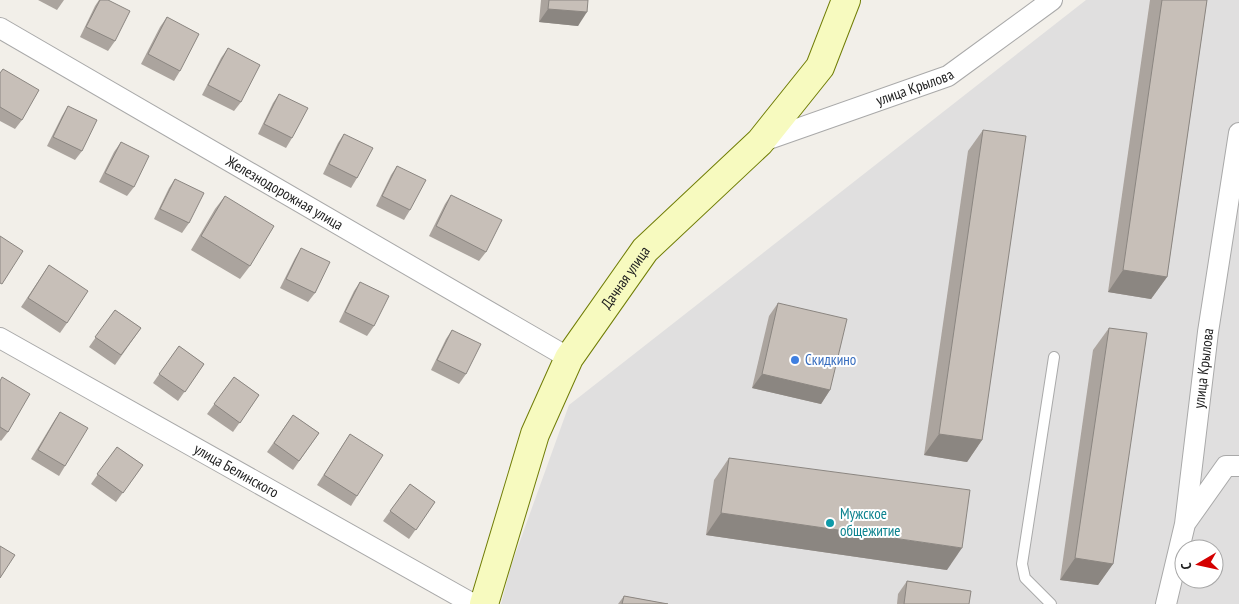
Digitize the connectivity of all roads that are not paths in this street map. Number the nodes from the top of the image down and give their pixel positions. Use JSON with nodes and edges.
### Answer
{"nodes":[{"id":1,"x":846,"y":0,"type":"edge"},
{"id":2,"x":1052,"y":0,"type":"edge"},
{"id":3,"x":0,"y":28,"type":"edge"},
{"id":4,"x":1239,"y":133,"type":"edge"},
{"id":5,"x":760,"y":142,"type":"junction"},
{"id":6,"x":0,"y":338,"type":"edge"},
{"id":7,"x":1054,"y":357,"type":"dead end"},
{"id":8,"x":569,"y":358,"type":"junction"},
{"id":9,"x":1239,"y":466,"type":"edge"},
{"id":10,"x":1185,"y":524,"type":"junction"},
{"id":11,"x":473,"y":604,"type":"edge"},
{"id":12,"x":484,"y":604,"type":"edge"},
{"id":13,"x":1051,"y":604,"type":"edge"},
{"id":14,"x":1166,"y":604,"type":"edge"}],
"edges":[{"from":1,"to":5,"type":"street","name":"Дачная улица"},
{"from":2,"to":5,"type":"street","name":"улица Крылова"},
{"from":3,"to":8,"type":"street","name":"Железнодорожная улица"},
{"from":4,"to":10,"type":"street","name":"улица Крылова"},
{"from":5,"to":8,"type":"street","name":"Дачная улица"},
{"from":6,"to":11,"type":"street","name":"улица Белинского"},
{"from":7,"to":13,"type":"lane"},
{"from":8,"to":12,"type":"street","name":"Дачная улица"},
{"from":9,"to":10,"type":"street"},
{"from":10,"to":14,"type":"street","name":"улица Крылова"}]}
